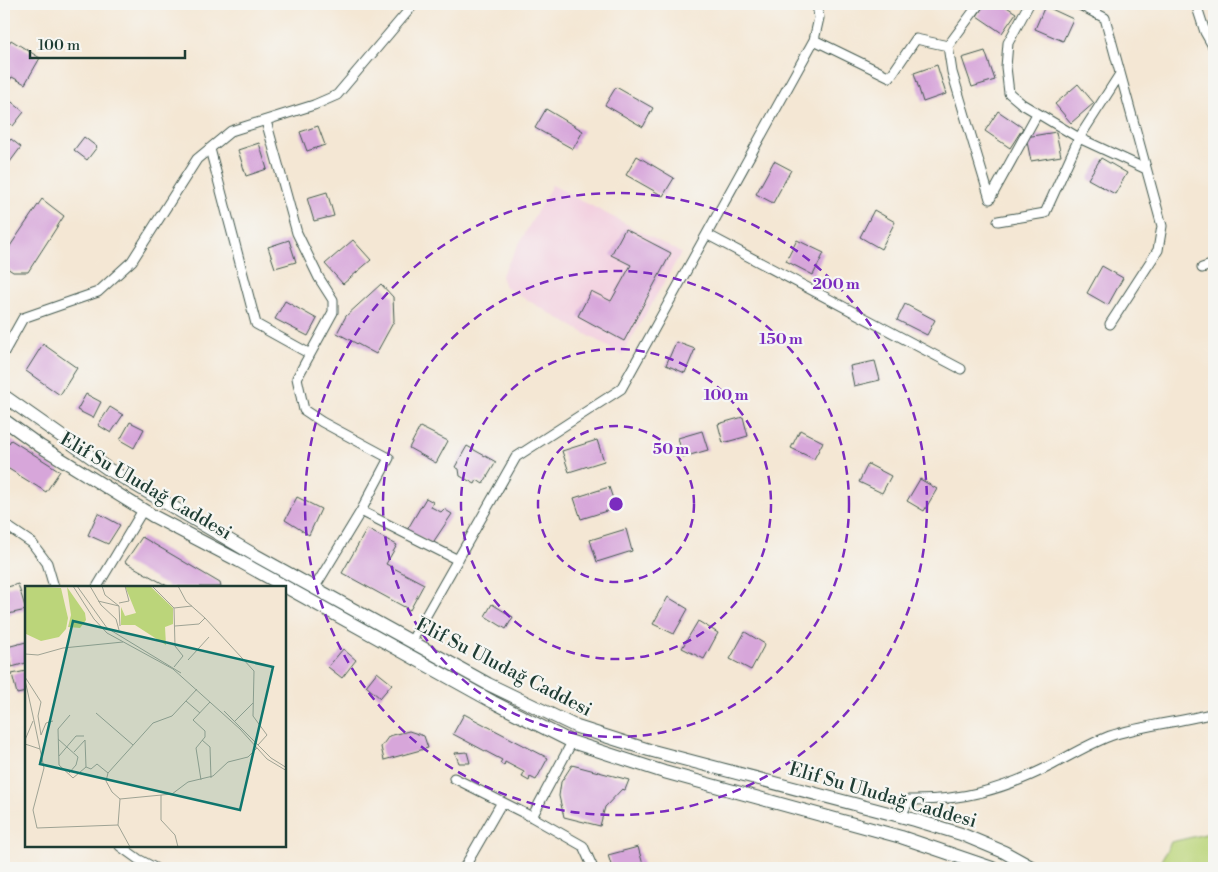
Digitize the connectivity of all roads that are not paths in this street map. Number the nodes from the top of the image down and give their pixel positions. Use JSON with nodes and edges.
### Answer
{"nodes":[{"id":1,"x":414,"y":4,"type":"edge"},
{"id":2,"x":817,"y":4,"type":"edge"},
{"id":3,"x":979,"y":4,"type":"edge"},
{"id":4,"x":1029,"y":4,"type":"edge"},
{"id":5,"x":1078,"y":4,"type":"edge"},
{"id":6,"x":1196,"y":4,"type":"edge"},
{"id":7,"x":814,"y":40,"type":"junction"},
{"id":8,"x":948,"y":46,"type":"junction"},
{"id":9,"x":1214,"y":48,"type":"edge"},
{"id":10,"x":1120,"y":74,"type":"junction"},
{"id":11,"x":1037,"y":114,"type":"junction"},
{"id":12,"x":266,"y":121,"type":"junction"},
{"id":13,"x":1079,"y":138,"type":"junction"},
{"id":14,"x":210,"y":149,"type":"junction"},
{"id":15,"x":1146,"y":169,"type":"junction"},
{"id":16,"x":998,"y":221,"type":"dead end"},
{"id":17,"x":708,"y":235,"type":"junction"},
{"id":18,"x":1214,"y":264,"type":"edge"},
{"id":19,"x":1202,"y":268,"type":"dead end"},
{"id":20,"x":1110,"y":324,"type":"dead end"},
{"id":21,"x":4,"y":352,"type":"edge"},
{"id":22,"x":310,"y":354,"type":"junction"},
{"id":23,"x":961,"y":369,"type":"dead end"},
{"id":24,"x":4,"y":396,"type":"edge"},
{"id":25,"x":4,"y":420,"type":"edge"},
{"id":26,"x":143,"y":510,"type":"junction"},
{"id":27,"x":361,"y":511,"type":"junction"},
{"id":28,"x":4,"y":524,"type":"edge"},
{"id":29,"x":458,"y":560,"type":"junction"},
{"id":30,"x":54,"y":586,"type":"edge"},
{"id":31,"x":98,"y":586,"type":"edge"},
{"id":32,"x":283,"y":586,"type":"edge"},
{"id":33,"x":315,"y":587,"type":"junction"},
{"id":34,"x":286,"y":588,"type":"edge"},
{"id":35,"x":411,"y":642,"type":"junction"},
{"id":36,"x":1214,"y":713,"type":"edge"},
{"id":37,"x":572,"y":742,"type":"junction"},
{"id":38,"x":454,"y":778,"type":"dead end"},
{"id":39,"x":502,"y":802,"type":"junction"},
{"id":40,"x":901,"y":816,"type":"junction"},
{"id":41,"x":532,"y":817,"type":"junction"},
{"id":42,"x":121,"y":847,"type":"edge"},
{"id":43,"x":156,"y":868,"type":"edge"},
{"id":44,"x":464,"y":868,"type":"edge"},
{"id":45,"x":593,"y":868,"type":"edge"},
{"id":46,"x":992,"y":868,"type":"edge"},
{"id":47,"x":1033,"y":868,"type":"edge"}],
"edges":[{"from":1,"to":12,"type":"street"},
{"from":2,"to":7,"type":"street"},
{"from":3,"to":8,"type":"street"},
{"from":4,"to":11,"type":"street"},
{"from":5,"to":10,"type":"street"},
{"from":6,"to":9,"type":"street"},
{"from":7,"to":8,"type":"street"},
{"from":7,"to":17,"type":"street"},
{"from":8,"to":11,"type":"street"},
{"from":10,"to":13,"type":"street"},
{"from":10,"to":15,"type":"street"},
{"from":11,"to":13,"type":"street"},
{"from":12,"to":14,"type":"street"},
{"from":12,"to":22,"type":"street"},
{"from":13,"to":15,"type":"street"},
{"from":13,"to":16,"type":"street"},
{"from":14,"to":21,"type":"street"},
{"from":14,"to":22,"type":"street"},
{"from":15,"to":20,"type":"street"},
{"from":17,"to":23,"type":"street"},
{"from":17,"to":29,"type":"street"},
{"from":18,"to":19,"type":"street"},
{"from":22,"to":27,"type":"street"},
{"from":24,"to":33,"type":"main road","name":"Elif Su Uludağ Caddesi"},
{"from":25,"to":26,"type":"main road","name":"Elif Su Uludağ Caddesi"},
{"from":26,"to":31,"type":"street"},
{"from":26,"to":32,"type":"main road","name":"Elif Su Uludağ Caddesi"},
{"from":27,"to":29,"type":"street"},
{"from":27,"to":33,"type":"street"},
{"from":28,"to":30,"type":"street"},
{"from":29,"to":35,"type":"street"},
{"from":33,"to":35,"type":"main road","name":"Elif Su Uludağ Caddesi"},
{"from":34,"to":37,"type":"main road","name":"Elif Su Uludağ Caddesi"},
{"from":35,"to":40,"type":"main road","name":"Elif Su Uludağ Caddesi"},
{"from":36,"to":40,"type":"street"},
{"from":37,"to":41,"type":"street"},
{"from":37,"to":46,"type":"main road","name":"Elif Su Uludağ Caddesi"},
{"from":38,"to":39,"type":"street"},
{"from":39,"to":41,"type":"street"},
{"from":39,"to":44,"type":"street"},
{"from":40,"to":47,"type":"main road","name":"Elif Su Uludağ Caddesi"},
{"from":41,"to":45,"type":"street"},
{"from":42,"to":43,"type":"street"}]}
